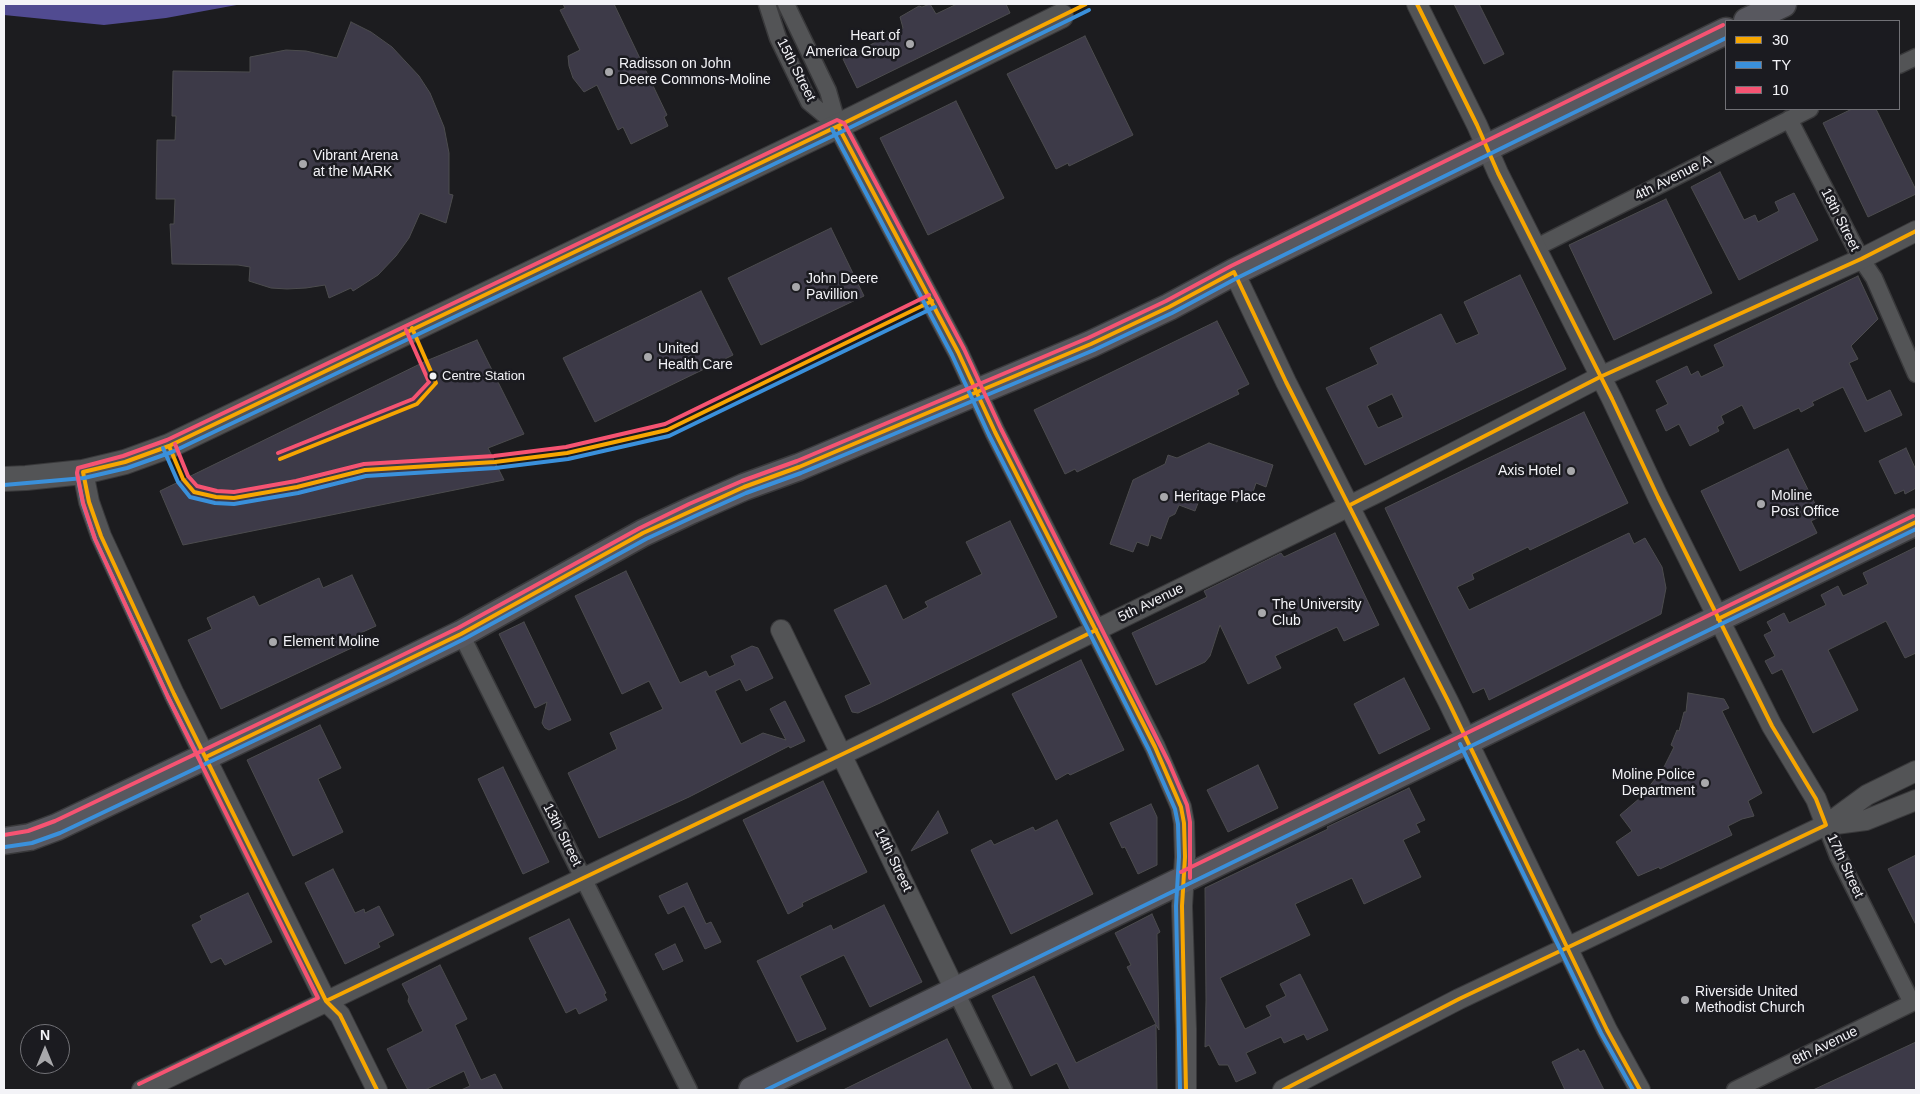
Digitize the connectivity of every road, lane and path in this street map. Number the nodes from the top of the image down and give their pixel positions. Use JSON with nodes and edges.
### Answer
{"nodes":[{"id":1,"x":767,"y":4,"type":"edge"},
{"id":2,"x":786,"y":4,"type":"edge"},
{"id":3,"x":1417,"y":4,"type":"edge"},
{"id":4,"x":1783,"y":4,"type":"edge"},
{"id":5,"x":1058,"y":10,"type":"edge"},
{"id":6,"x":1749,"y":20,"type":"edge"},
{"id":7,"x":1725,"y":31,"type":"edge"},
{"id":8,"x":1916,"y":57,"type":"edge"},
{"id":9,"x":1900,"y":65,"type":"edge"},
{"id":10,"x":1808,"y":110,"type":"edge"},
{"id":11,"x":1789,"y":119,"type":"junction"},
{"id":12,"x":838,"y":126,"type":"junction"},
{"id":13,"x":1486,"y":148,"type":"junction"},
{"id":14,"x":1916,"y":231,"type":"edge"},
{"id":15,"x":1535,"y":248,"type":"junction"},
{"id":16,"x":1860,"y":259,"type":"junction"},
{"id":17,"x":1234,"y":272,"type":"junction"},
{"id":18,"x":1916,"y":374,"type":"edge"},
{"id":19,"x":1600,"y":377,"type":"junction"},
{"id":20,"x":977,"y":391,"type":"junction"},
{"id":21,"x":83,"y":472,"type":"junction"},
{"id":22,"x":4,"y":479,"type":"edge"},
{"id":23,"x":1350,"y":505,"type":"junction"},
{"id":24,"x":1916,"y":522,"type":"edge"},
{"id":25,"x":1718,"y":619,"type":"junction"},
{"id":26,"x":781,"y":630,"type":"dead end"},
{"id":27,"x":1096,"y":630,"type":"junction"},
{"id":28,"x":461,"y":634,"type":"junction"},
{"id":29,"x":1466,"y":741,"type":"junction"},
{"id":30,"x":842,"y":755,"type":"junction"},
{"id":31,"x":206,"y":757,"type":"junction"},
{"id":32,"x":1916,"y":771,"type":"edge"},
{"id":33,"x":1916,"y":800,"type":"edge"},
{"id":34,"x":1826,"y":825,"type":"junction"},
{"id":35,"x":4,"y":841,"type":"edge"},
{"id":36,"x":583,"y":878,"type":"junction"},
{"id":37,"x":1184,"y":878,"type":"junction"},
{"id":38,"x":1567,"y":949,"type":"junction"},
{"id":39,"x":956,"y":992,"type":"junction"},
{"id":40,"x":326,"y":1001,"type":"junction"},
{"id":41,"x":1914,"y":1002,"type":"edge"},
{"id":42,"x":142,"y":1090,"type":"edge"},
{"id":43,"x":377,"y":1090,"type":"edge"},
{"id":44,"x":689,"y":1090,"type":"edge"},
{"id":45,"x":752,"y":1090,"type":"edge"},
{"id":46,"x":1004,"y":1090,"type":"edge"},
{"id":47,"x":1186,"y":1090,"type":"edge"},
{"id":48,"x":1283,"y":1090,"type":"edge"},
{"id":49,"x":1640,"y":1090,"type":"edge"},
{"id":50,"x":1735,"y":1090,"type":"edge"}],
"edges":[{"from":1,"to":12,"type":"street","name":"15th Street"},
{"from":2,"to":12,"type":"street","name":"15th Street"},
{"from":3,"to":13,"type":"street","name":"17th Street"},
{"from":4,"to":6,"type":"main road"},
{"from":5,"to":12,"type":"main road"},
{"from":7,"to":13,"type":"main road"},
{"from":8,"to":9,"type":"street"},
{"from":10,"to":11,"type":"street","name":"4th Avenue A"},
{"from":11,"to":15,"type":"street","name":"4th Avenue A"},
{"from":11,"to":16,"type":"street","name":"18th Street"},
{"from":12,"to":20,"type":"street","name":"15th Street"},
{"from":12,"to":21,"type":"main road"},
{"from":13,"to":15,"type":"street","name":"17th Street"},
{"from":13,"to":17,"type":"main road"},
{"from":14,"to":16,"type":"street","name":"5th Avenue"},
{"from":15,"to":19,"type":"street","name":"17th Street"},
{"from":16,"to":18,"type":"street","name":"18th Street"},
{"from":16,"to":19,"type":"street","name":"5th Avenue"},
{"from":17,"to":20,"type":"main road"},
{"from":17,"to":23,"type":"street"},
{"from":19,"to":23,"type":"street","name":"5th Avenue"},
{"from":19,"to":25,"type":"street","name":"17th Street"},
{"from":20,"to":27,"type":"street","name":"15th Street"},
{"from":20,"to":28,"type":"main road"},
{"from":21,"to":22,"type":"main road"},
{"from":21,"to":31,"type":"street"},
{"from":23,"to":27,"type":"street","name":"5th Avenue"},
{"from":23,"to":29,"type":"street"},
{"from":24,"to":25,"type":"main road"},
{"from":25,"to":29,"type":"main road"},
{"from":25,"to":34,"type":"street","name":"17th Street"},
{"from":26,"to":30,"type":"street","name":"14th Street"},
{"from":27,"to":30,"type":"street","name":"5th Avenue"},
{"from":27,"to":37,"type":"street","name":"15th Street"},
{"from":28,"to":31,"type":"main road"},
{"from":28,"to":36,"type":"street","name":"13th Street"},
{"from":29,"to":37,"type":"main road"},
{"from":29,"to":38,"type":"street"},
{"from":30,"to":36,"type":"street","name":"5th Avenue"},
{"from":30,"to":39,"type":"street","name":"14th Street"},
{"from":31,"to":35,"type":"main road"},
{"from":31,"to":40,"type":"street"},
{"from":32,"to":34,"type":"street"},
{"from":33,"to":34,"type":"street"},
{"from":34,"to":38,"type":"street"},
{"from":34,"to":41,"type":"street","name":"17th Street"},
{"from":36,"to":40,"type":"street","name":"5th Avenue"},
{"from":36,"to":44,"type":"street","name":"13th Street"},
{"from":37,"to":39,"type":"main road"},
{"from":37,"to":47,"type":"street","name":"15th Street"},
{"from":38,"to":48,"type":"street"},
{"from":38,"to":49,"type":"street"},
{"from":39,"to":45,"type":"main road"},
{"from":39,"to":46,"type":"street","name":"14th Street"},
{"from":40,"to":42,"type":"street","name":"5th Avenue"},
{"from":40,"to":43,"type":"street"},
{"from":41,"to":50,"type":"street","name":"8th Avenue"}]}
